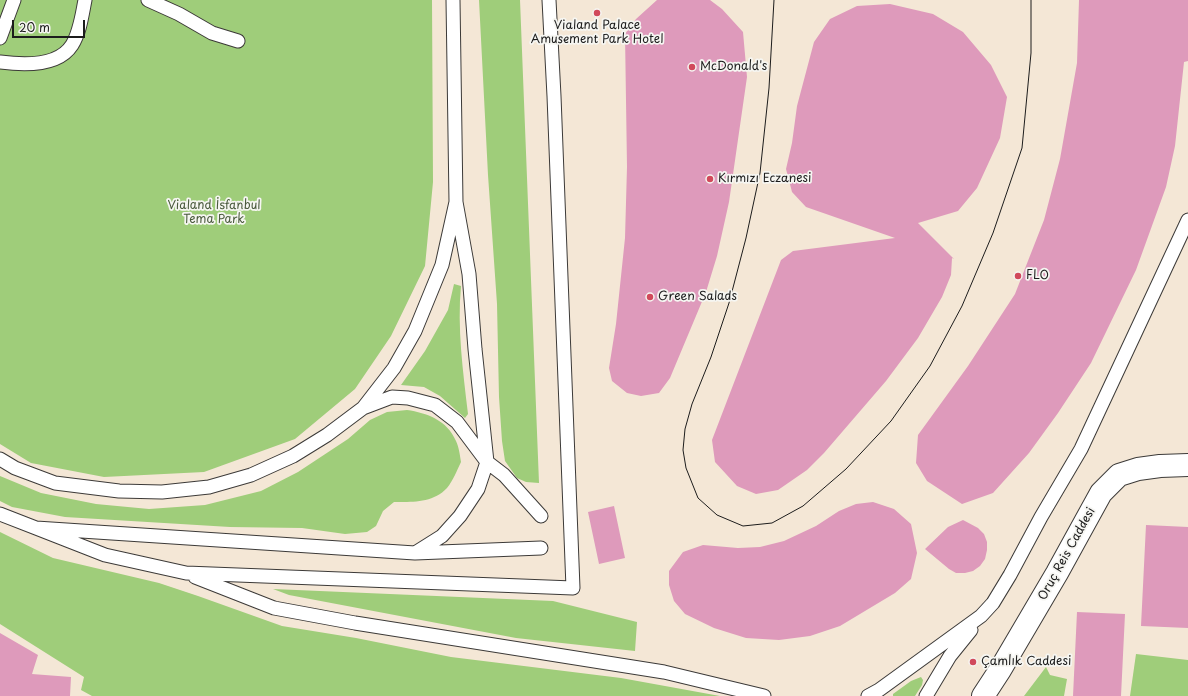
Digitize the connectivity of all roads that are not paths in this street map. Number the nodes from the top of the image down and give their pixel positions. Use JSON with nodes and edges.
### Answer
{"nodes":[{"id":1,"x":14,"y":0,"type":"edge"},
{"id":2,"x":85,"y":0,"type":"edge"},
{"id":3,"x":148,"y":0,"type":"edge"},
{"id":4,"x":453,"y":0,"type":"edge"},
{"id":5,"x":549,"y":0,"type":"edge"},
{"id":6,"x":171,"y":5,"type":"edge"},
{"id":7,"x":0,"y":38,"type":"edge"},
{"id":8,"x":238,"y":41,"type":"dead end"},
{"id":9,"x":0,"y":62,"type":"edge"},
{"id":10,"x":456,"y":202,"type":"junction"},
{"id":11,"x":1188,"y":220,"type":"edge"},
{"id":12,"x":363,"y":408,"type":"junction"},
{"id":13,"x":0,"y":459,"type":"edge"},
{"id":14,"x":487,"y":462,"type":"junction"},
{"id":15,"x":1188,"y":465,"type":"edge"},
{"id":16,"x":0,"y":514,"type":"edge"},
{"id":17,"x":540,"y":516,"type":"dead end"},
{"id":18,"x":36,"y":528,"type":"junction"},
{"id":19,"x":541,"y":548,"type":"dead end"},
{"id":20,"x":416,"y":553,"type":"junction"},
{"id":21,"x":186,"y":573,"type":"junction"},
{"id":22,"x":981,"y":616,"type":"junction"},
{"id":23,"x":764,"y":696,"type":"edge"},
{"id":24,"x":868,"y":696,"type":"edge"},
{"id":25,"x":926,"y":696,"type":"edge"},
{"id":26,"x":983,"y":696,"type":"edge"}],
"edges":[{"from":1,"to":7,"type":"lane"},
{"from":2,"to":9,"type":"lane"},
{"from":3,"to":6,"type":"lane"},
{"from":4,"to":10,"type":"lane"},
{"from":5,"to":21,"type":"lane"},
{"from":6,"to":8,"type":"lane"},
{"from":10,"to":12,"type":"lane"},
{"from":10,"to":14,"type":"lane"},
{"from":11,"to":22,"type":"lane"},
{"from":12,"to":13,"type":"lane"},
{"from":12,"to":14,"type":"lane"},
{"from":14,"to":17,"type":"lane"},
{"from":14,"to":20,"type":"lane"},
{"from":15,"to":26,"type":"street","name":"Oruç Reis Caddesi"},
{"from":16,"to":18,"type":"lane"},
{"from":18,"to":20,"type":"lane"},
{"from":18,"to":21,"type":"lane"},
{"from":19,"to":20,"type":"lane"},
{"from":21,"to":23,"type":"lane"},
{"from":22,"to":24,"type":"lane"},
{"from":22,"to":25,"type":"lane"}]}
